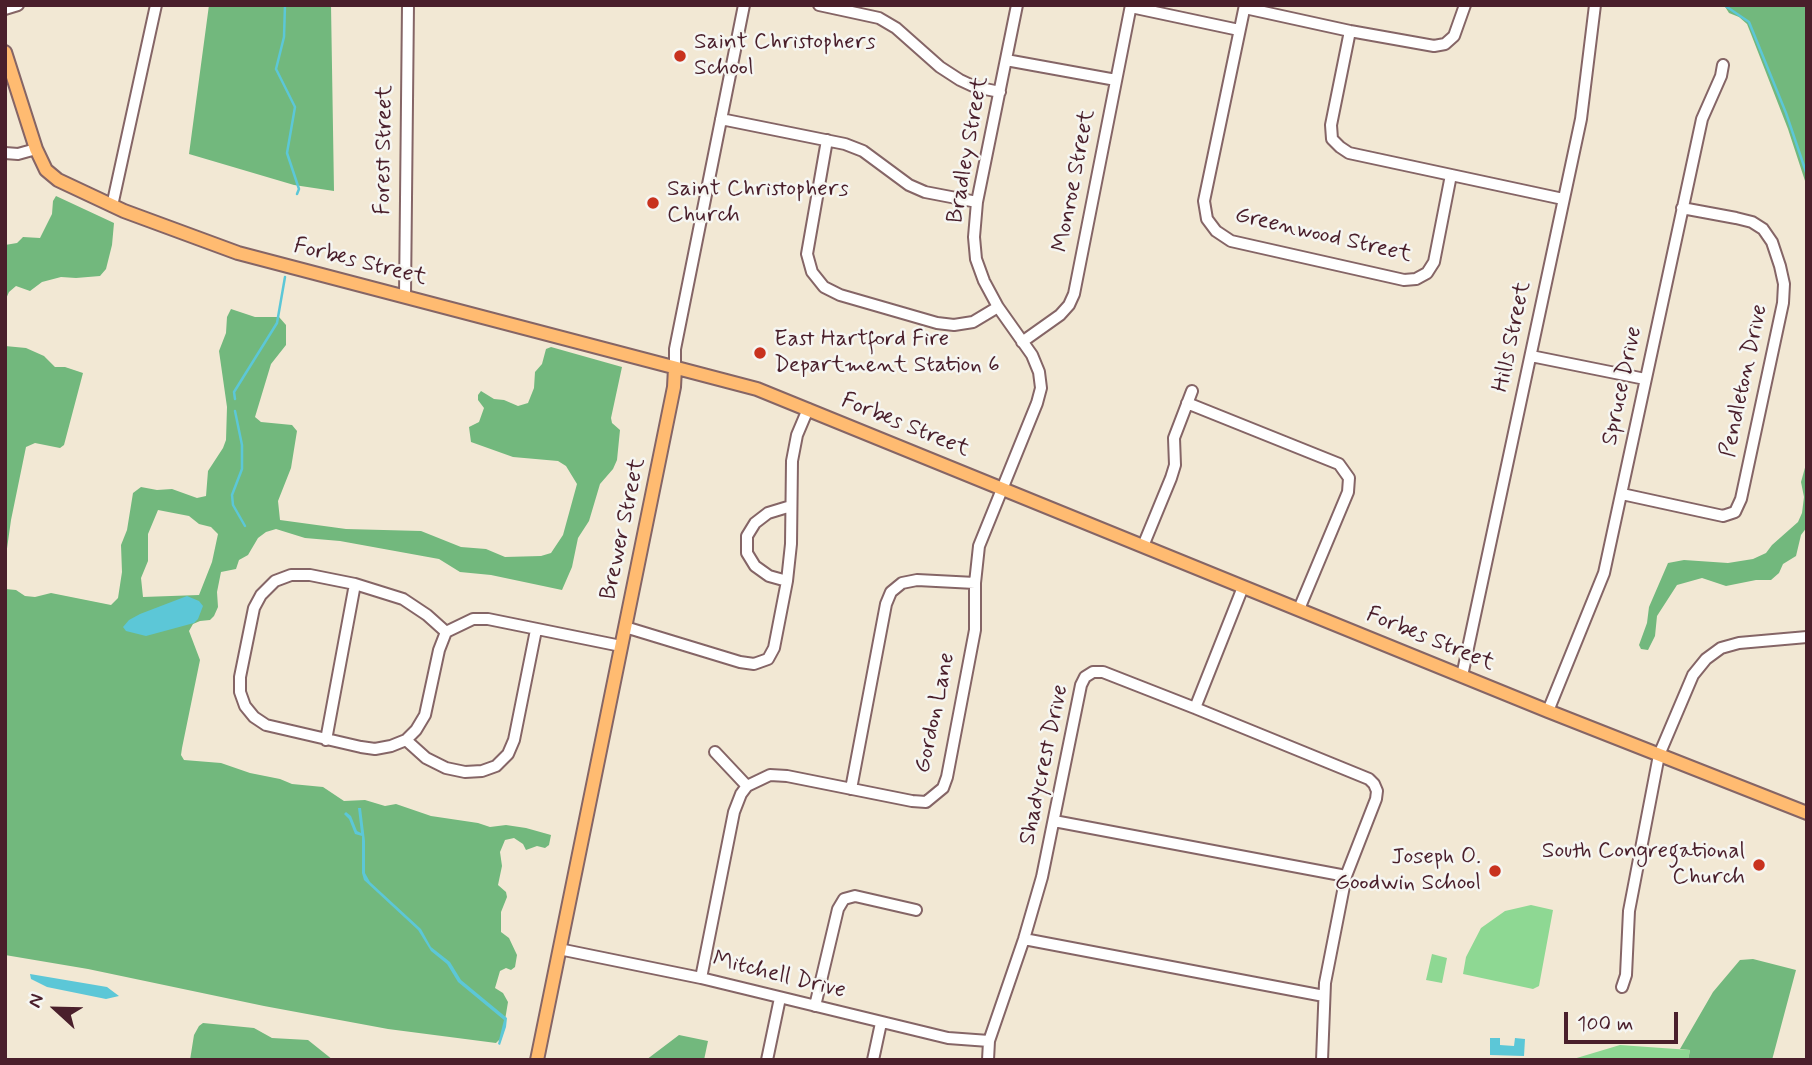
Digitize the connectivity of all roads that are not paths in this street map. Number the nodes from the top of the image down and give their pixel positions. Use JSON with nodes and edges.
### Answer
{"nodes":[{"id":1,"x":18,"y":5,"type":"edge"},
{"id":2,"x":156,"y":5,"type":"edge"},
{"id":3,"x":408,"y":5,"type":"edge"},
{"id":4,"x":744,"y":5,"type":"edge"},
{"id":5,"x":819,"y":5,"type":"edge"},
{"id":6,"x":1017,"y":5,"type":"edge"},
{"id":7,"x":1465,"y":5,"type":"edge"},
{"id":8,"x":1595,"y":5,"type":"edge"},
{"id":9,"x":1131,"y":6,"type":"edge"},
{"id":10,"x":1245,"y":7,"type":"edge"},
{"id":11,"x":5,"y":9,"type":"edge"},
{"id":12,"x":863,"y":10,"type":"edge"},
{"id":13,"x":1239,"y":30,"type":"junction"},
{"id":14,"x":1349,"y":31,"type":"junction"},
{"id":15,"x":5,"y":52,"type":"edge"},
{"id":16,"x":1006,"y":60,"type":"junction"},
{"id":17,"x":1723,"y":65,"type":"dead end"},
{"id":18,"x":1116,"y":80,"type":"junction"},
{"id":19,"x":1000,"y":92,"type":"junction"},
{"id":20,"x":721,"y":119,"type":"junction"},
{"id":21,"x":827,"y":140,"type":"junction"},
{"id":22,"x":36,"y":149,"type":"junction"},
{"id":23,"x":5,"y":153,"type":"edge"},
{"id":24,"x":1451,"y":175,"type":"junction"},
{"id":25,"x":1563,"y":199,"type":"junction"},
{"id":26,"x":977,"y":202,"type":"junction"},
{"id":27,"x":112,"y":206,"type":"junction"},
{"id":28,"x":1682,"y":208,"type":"junction"},
{"id":29,"x":405,"y":296,"type":"junction"},
{"id":30,"x":998,"y":307,"type":"junction"},
{"id":31,"x":1022,"y":342,"type":"junction"},
{"id":32,"x":1531,"y":356,"type":"junction"},
{"id":33,"x":675,"y":368,"type":"junction"},
{"id":34,"x":1645,"y":379,"type":"junction"},
{"id":35,"x":1192,"y":391,"type":"dead end"},
{"id":36,"x":1187,"y":403,"type":"junction"},
{"id":37,"x":808,"y":409,"type":"junction"},
{"id":38,"x":1002,"y":488,"type":"junction"},
{"id":39,"x":1622,"y":494,"type":"junction"},
{"id":40,"x":791,"y":506,"type":"junction"},
{"id":41,"x":1143,"y":546,"type":"junction"},
{"id":42,"x":787,"y":581,"type":"junction"},
{"id":43,"x":975,"y":583,"type":"junction"},
{"id":44,"x":355,"y":584,"type":"junction"},
{"id":45,"x":1243,"y":587,"type":"junction"},
{"id":46,"x":1299,"y":609,"type":"junction"},
{"id":47,"x":625,"y":627,"type":"junction"},
{"id":48,"x":536,"y":630,"type":"junction"},
{"id":49,"x":446,"y":632,"type":"junction"},
{"id":50,"x":1807,"y":637,"type":"edge"},
{"id":51,"x":621,"y":646,"type":"junction"},
{"id":52,"x":1462,"y":676,"type":"junction"},
{"id":53,"x":1195,"y":708,"type":"junction"},
{"id":54,"x":1548,"y":711,"type":"junction"},
{"id":55,"x":326,"y":740,"type":"junction"},
{"id":56,"x":406,"y":740,"type":"junction"},
{"id":57,"x":715,"y":752,"type":"dead end"},
{"id":58,"x":1659,"y":755,"type":"junction"},
{"id":59,"x":747,"y":786,"type":"junction"},
{"id":60,"x":850,"y":789,"type":"junction"},
{"id":61,"x":1807,"y":813,"type":"edge"},
{"id":62,"x":1054,"y":821,"type":"junction"},
{"id":63,"x":1346,"y":876,"type":"junction"},
{"id":64,"x":916,"y":910,"type":"dead end"},
{"id":65,"x":1024,"y":939,"type":"junction"},
{"id":66,"x":559,"y":949,"type":"junction"},
{"id":67,"x":701,"y":978,"type":"junction"},
{"id":68,"x":1622,"y":987,"type":"dead end"},
{"id":69,"x":1324,"y":996,"type":"junction"},
{"id":70,"x":780,"y":998,"type":"junction"},
{"id":71,"x":815,"y":1006,"type":"junction"},
{"id":72,"x":881,"y":1023,"type":"junction"},
{"id":73,"x":989,"y":1041,"type":"junction"},
{"id":74,"x":537,"y":1060,"type":"edge"},
{"id":75,"x":767,"y":1060,"type":"edge"},
{"id":76,"x":873,"y":1060,"type":"edge"},
{"id":77,"x":988,"y":1060,"type":"edge"},
{"id":78,"x":1322,"y":1060,"type":"edge"}],
"edges":[{"from":1,"to":11,"type":"street"},
{"from":2,"to":27,"type":"street"},
{"from":3,"to":29,"type":"street","name":"Forest Street"},
{"from":4,"to":20,"type":"street","name":"Brewer Street"},
{"from":5,"to":12,"type":"street"},
{"from":6,"to":16,"type":"street","name":"Bradley Street"},
{"from":7,"to":14,"type":"street"},
{"from":8,"to":25,"type":"street","name":"Hills Street"},
{"from":9,"to":13,"type":"street"},
{"from":9,"to":18,"type":"street","name":"Monroe Street"},
{"from":10,"to":13,"type":"street","name":"Greenwood Street"},
{"from":10,"to":14,"type":"street"},
{"from":12,"to":19,"type":"street"},
{"from":13,"to":24,"type":"street","name":"Greenwood Street"},
{"from":14,"to":24,"type":"street"},
{"from":15,"to":22,"type":"main road","name":"Forbes Street"},
{"from":16,"to":18,"type":"street"},
{"from":16,"to":19,"type":"street","name":"Bradley Street"},
{"from":17,"to":28,"type":"street","name":"Spruce Drive"},
{"from":18,"to":31,"type":"street","name":"Monroe Street"},
{"from":19,"to":26,"type":"street","name":"Bradley Street"},
{"from":20,"to":21,"type":"street"},
{"from":20,"to":33,"type":"street","name":"Brewer Street"},
{"from":21,"to":26,"type":"street"},
{"from":21,"to":30,"type":"street"},
{"from":22,"to":23,"type":"street"},
{"from":22,"to":27,"type":"main road","name":"Forbes Street"},
{"from":24,"to":25,"type":"street"},
{"from":25,"to":32,"type":"street","name":"Hills Street"},
{"from":26,"to":30,"type":"street","name":"Bradley Street"},
{"from":27,"to":29,"type":"main road","name":"Forbes Street"},
{"from":28,"to":34,"type":"street","name":"Spruce Drive"},
{"from":28,"to":39,"type":"street","name":"Pendleton Drive"},
{"from":29,"to":33,"type":"main road","name":"Forbes Street"},
{"from":30,"to":31,"type":"street","name":"Bradley Street"},
{"from":31,"to":38,"type":"street","name":"Bradley Street"},
{"from":32,"to":34,"type":"street"},
{"from":32,"to":52,"type":"street","name":"Hills Street"},
{"from":33,"to":37,"type":"main road","name":"Forbes Street"},
{"from":33,"to":47,"type":"main road","name":"Brewer Street"},
{"from":34,"to":39,"type":"street","name":"Spruce Drive"},
{"from":35,"to":36,"type":"street"},
{"from":36,"to":41,"type":"street"},
{"from":36,"to":46,"type":"street"},
{"from":37,"to":38,"type":"main road","name":"Forbes Street"},
{"from":37,"to":40,"type":"street"},
{"from":38,"to":41,"type":"main road","name":"Forbes Street"},
{"from":38,"to":43,"type":"street","name":"Gordon Lane"},
{"from":39,"to":54,"type":"street","name":"Spruce Drive"},
{"from":40,"to":42,"type":"street"},
{"from":40,"to":42,"type":"street"},
{"from":41,"to":45,"type":"main road","name":"Forbes Street"},
{"from":42,"to":47,"type":"street"},
{"from":43,"to":60,"type":"street"},
{"from":43,"to":60,"type":"street","name":"Gordon Lane"},
{"from":44,"to":49,"type":"street"},
{"from":44,"to":55,"type":"street"},
{"from":44,"to":55,"type":"street"},
{"from":45,"to":46,"type":"main road","name":"Forbes Street"},
{"from":45,"to":53,"type":"street"},
{"from":46,"to":52,"type":"main road","name":"Forbes Street"},
{"from":47,"to":51,"type":"main road","name":"Brewer Street"},
{"from":48,"to":49,"type":"street"},
{"from":48,"to":51,"type":"street"},
{"from":48,"to":56,"type":"street"},
{"from":49,"to":56,"type":"street"},
{"from":50,"to":58,"type":"street"},
{"from":51,"to":66,"type":"main road","name":"Brewer Street"},
{"from":52,"to":54,"type":"main road","name":"Forbes Street"},
{"from":53,"to":62,"type":"street","name":"Shadycrest Drive"},
{"from":53,"to":63,"type":"street"},
{"from":54,"to":58,"type":"main road","name":"Forbes Street"},
{"from":55,"to":56,"type":"street"},
{"from":57,"to":59,"type":"street"},
{"from":58,"to":61,"type":"main road","name":"Forbes Street"},
{"from":58,"to":68,"type":"street"},
{"from":59,"to":60,"type":"street","name":"Gordon Lane"},
{"from":59,"to":67,"type":"street"},
{"from":62,"to":63,"type":"street"},
{"from":62,"to":65,"type":"street","name":"Shadycrest Drive"},
{"from":63,"to":69,"type":"street"},
{"from":64,"to":71,"type":"street"},
{"from":65,"to":69,"type":"street"},
{"from":65,"to":73,"type":"street","name":"Shadycrest Drive"},
{"from":66,"to":67,"type":"street","name":"Mitchell Drive"},
{"from":66,"to":74,"type":"main road","name":"Brewer Street"},
{"from":67,"to":70,"type":"street","name":"Mitchell Drive"},
{"from":69,"to":78,"type":"street"},
{"from":70,"to":71,"type":"street","name":"Mitchell Drive"},
{"from":70,"to":75,"type":"street"},
{"from":71,"to":72,"type":"street","name":"Mitchell Drive"},
{"from":72,"to":73,"type":"street","name":"Mitchell Drive"},
{"from":72,"to":76,"type":"street"},
{"from":73,"to":77,"type":"street","name":"Shadycrest Drive"}]}
